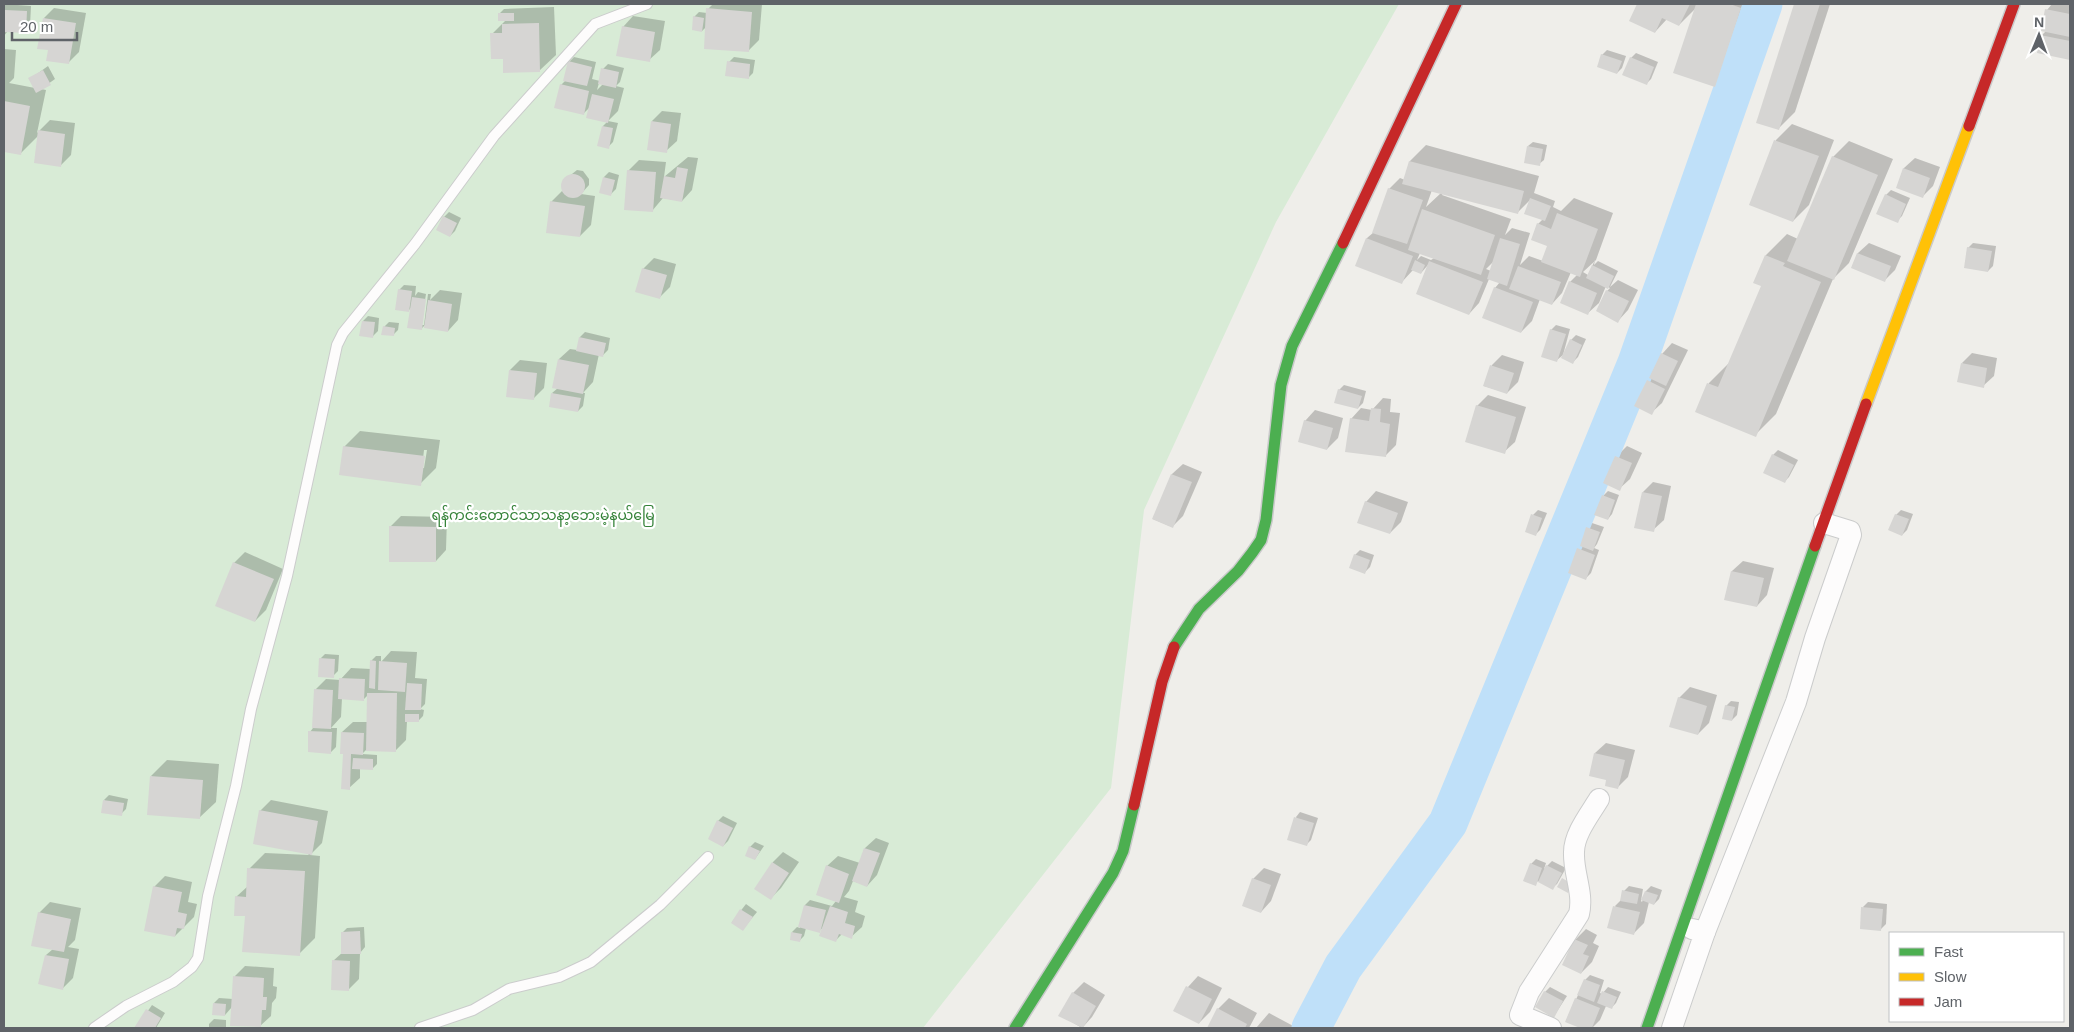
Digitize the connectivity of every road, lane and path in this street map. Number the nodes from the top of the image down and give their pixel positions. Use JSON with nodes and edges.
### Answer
{"nodes":[{"id":1,"x":647,"y":4,"type":"edge"},
{"id":2,"x":1456,"y":4,"type":"edge"},
{"id":3,"x":2014,"y":4,"type":"edge"},
{"id":4,"x":1835,"y":526,"type":"junction"},
{"id":5,"x":1599,"y":799,"type":"dead end"},
{"id":6,"x":708,"y":857,"type":"dead end"},
{"id":7,"x":1693,"y":929,"type":"junction"},
{"id":8,"x":1515,"y":1022,"type":"edge"},
{"id":9,"x":94,"y":1028,"type":"edge"},
{"id":10,"x":420,"y":1028,"type":"edge"},
{"id":11,"x":1015,"y":1028,"type":"edge"},
{"id":12,"x":1550,"y":1028,"type":"edge"},
{"id":13,"x":1647,"y":1028,"type":"edge"},
{"id":14,"x":1672,"y":1028,"type":"edge"}],
"edges":[{"from":1,"to":9,"type":"lane"},
{"from":2,"to":11,"type":"street"},
{"from":3,"to":4,"type":"street"},
{"from":4,"to":7,"type":"street"},
{"from":4,"to":7,"type":"street"},
{"from":5,"to":8,"type":"street"},
{"from":6,"to":10,"type":"lane"},
{"from":7,"to":13,"type":"street"},
{"from":7,"to":14,"type":"street"},
{"from":8,"to":12,"type":"street"}]}
